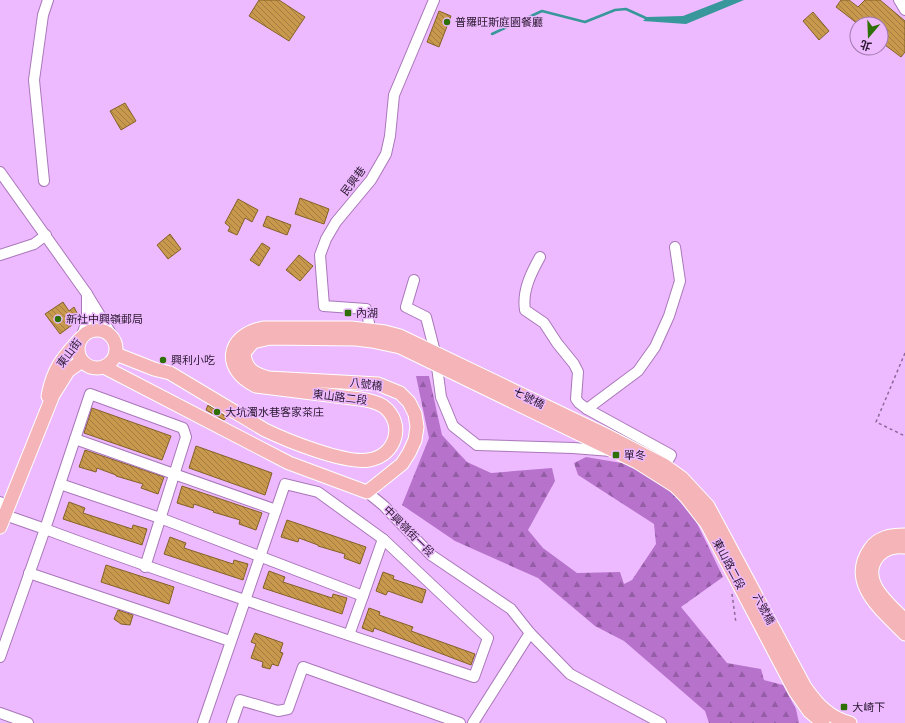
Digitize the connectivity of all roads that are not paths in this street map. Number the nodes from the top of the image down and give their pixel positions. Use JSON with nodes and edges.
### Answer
{"nodes":[{"id":1,"x":48,"y":0,"type":"edge"},
{"id":2,"x":434,"y":0,"type":"edge"},
{"id":3,"x":899,"y":0,"type":"edge"},
{"id":4,"x":905,"y":10,"type":"edge"},
{"id":5,"x":0,"y":172,"type":"edge"},
{"id":6,"x":44,"y":181,"type":"dead end"},
{"id":7,"x":46,"y":235,"type":"junction"},
{"id":8,"x":675,"y":247,"type":"dead end"},
{"id":9,"x":0,"y":255,"type":"edge"},
{"id":10,"x":540,"y":257,"type":"dead end"},
{"id":11,"x":414,"y":280,"type":"dead end"},
{"id":12,"x":87,"y":294,"type":"junction"},
{"id":13,"x":371,"y":335,"type":"junction"},
{"id":14,"x":81,"y":338,"type":"junction"},
{"id":15,"x":115,"y":340,"type":"junction"},
{"id":16,"x":116,"y":354,"type":"junction"},
{"id":17,"x":436,"y":358,"type":"junction"},
{"id":18,"x":82,"y":361,"type":"junction"},
{"id":19,"x":104,"y":367,"type":"junction"},
{"id":20,"x":456,"y":368,"type":"joint"},
{"id":21,"x":268,"y":378,"type":"joint"},
{"id":22,"x":150,"y":390,"type":"junction"},
{"id":23,"x":588,"y":409,"type":"junction"},
{"id":24,"x":45,"y":416,"type":"junction"},
{"id":25,"x":599,"y":437,"type":"junction"},
{"id":26,"x":75,"y":439,"type":"junction"},
{"id":27,"x":619,"y":452,"type":"junction"},
{"id":28,"x":663,"y":470,"type":"junction"},
{"id":29,"x":174,"y":474,"type":"junction"},
{"id":30,"x":60,"y":484,"type":"junction"},
{"id":31,"x":367,"y":492,"type":"junction"},
{"id":32,"x":697,"y":492,"type":"joint"},
{"id":33,"x":0,"y":502,"type":"edge"},
{"id":34,"x":276,"y":510,"type":"junction"},
{"id":35,"x":160,"y":518,"type":"junction"},
{"id":36,"x":2,"y":521,"type":"edge"},
{"id":37,"x":44,"y":529,"type":"junction"},
{"id":38,"x":905,"y":535,"type":"edge"},
{"id":39,"x":383,"y":539,"type":"junction"},
{"id":40,"x":905,"y":547,"type":"edge"},
{"id":41,"x":260,"y":555,"type":"junction"},
{"id":42,"x":145,"y":567,"type":"junction"},
{"id":43,"x":29,"y":573,"type":"junction"},
{"id":44,"x":363,"y":596,"type":"junction"},
{"id":45,"x":244,"y":600,"type":"junction"},
{"id":46,"x":905,"y":620,"type":"edge"},
{"id":47,"x":530,"y":633,"type":"junction"},
{"id":48,"x":905,"y":634,"type":"edge"},
{"id":49,"x":349,"y":635,"type":"junction"},
{"id":50,"x":230,"y":641,"type":"junction"},
{"id":51,"x":0,"y":657,"type":"edge"},
{"id":52,"x":0,"y":713,"type":"edge"},
{"id":53,"x":28,"y":723,"type":"edge"},
{"id":54,"x":202,"y":723,"type":"edge"},
{"id":55,"x":232,"y":723,"type":"edge"},
{"id":56,"x":460,"y":723,"type":"edge"},
{"id":57,"x":473,"y":723,"type":"edge"},
{"id":58,"x":661,"y":723,"type":"edge"},
{"id":59,"x":823,"y":723,"type":"edge"},
{"id":60,"x":850,"y":723,"type":"edge"}],
"edges":[{"from":1,"to":6,"type":"street"},
{"from":2,"to":13,"type":"street","name":"民興巷"},
{"from":3,"to":4,"type":"street"},
{"from":5,"to":7,"type":"street"},
{"from":7,"to":9,"type":"street"},
{"from":7,"to":12,"type":"street"},
{"from":8,"to":23,"type":"street"},
{"from":10,"to":23,"type":"street"},
{"from":11,"to":17,"type":"street"},
{"from":12,"to":14,"type":"street","name":"東山街"},
{"from":12,"to":15,"type":"street"},
{"from":13,"to":16,"type":"main road","name":"東山路二段"},
{"from":13,"to":17,"type":"main road","name":"東山路二段"},
{"from":13,"to":21,"type":"main road","name":"東山路二段"},
{"from":14,"to":15,"type":"main road"},
{"from":14,"to":18,"type":"main road"},
{"from":14,"to":24,"type":"main road","name":"東山街"},
{"from":15,"to":16,"type":"main road"},
{"from":16,"to":19,"type":"main road"},
{"from":16,"to":22,"type":"main road","name":"中興嶺街一段"},
{"from":17,"to":20,"type":"main road","name":"東山路二段"},
{"from":17,"to":27,"type":"street"},
{"from":18,"to":19,"type":"main road"},
{"from":18,"to":24,"type":"main road","name":"東山街"},
{"from":19,"to":22,"type":"main road","name":"中興嶺街一段"},
{"from":20,"to":25,"type":"main road","name":"七號橋"},
{"from":21,"to":31,"type":"main road","name":"八號橋"},
{"from":22,"to":31,"type":"main road","name":"中興嶺街一段"},
{"from":23,"to":28,"type":"street"},
{"from":24,"to":36,"type":"main road","name":"東山街"},
{"from":25,"to":27,"type":"main road","name":"東山路二段"},
{"from":25,"to":28,"type":"main road","name":"東山路二段"},
{"from":26,"to":29,"type":"street"},
{"from":26,"to":29,"type":"street"},
{"from":26,"to":30,"type":"street"},
{"from":27,"to":28,"type":"main road","name":"東山路二段"},
{"from":28,"to":32,"type":"main road","name":"東山路二段"},
{"from":28,"to":59,"type":"main road","name":"東山路二段"},
{"from":29,"to":34,"type":"street"},
{"from":29,"to":35,"type":"street"},
{"from":30,"to":35,"type":"street"},
{"from":30,"to":37,"type":"street"},
{"from":31,"to":47,"type":"street","name":"中興嶺街一段"},
{"from":32,"to":60,"type":"main road","name":"六號橋"},
{"from":33,"to":36,"type":"street"},
{"from":34,"to":39,"type":"street"},
{"from":34,"to":41,"type":"street"},
{"from":35,"to":41,"type":"street"},
{"from":35,"to":42,"type":"street"},
{"from":36,"to":37,"type":"street"},
{"from":37,"to":42,"type":"street"},
{"from":37,"to":43,"type":"street"},
{"from":38,"to":48,"type":"main road"},
{"from":39,"to":44,"type":"street"},
{"from":39,"to":49,"type":"street"},
{"from":40,"to":46,"type":"main road"},
{"from":41,"to":44,"type":"street"},
{"from":41,"to":45,"type":"street"},
{"from":42,"to":45,"type":"street"},
{"from":43,"to":50,"type":"street"},
{"from":43,"to":51,"type":"street"},
{"from":44,"to":49,"type":"street"},
{"from":45,"to":49,"type":"street"},
{"from":45,"to":50,"type":"street"},
{"from":47,"to":57,"type":"street"},
{"from":47,"to":58,"type":"street","name":"中興嶺街一段"},
{"from":50,"to":54,"type":"street"},
{"from":52,"to":53,"type":"street"},
{"from":55,"to":56,"type":"street"}]}
